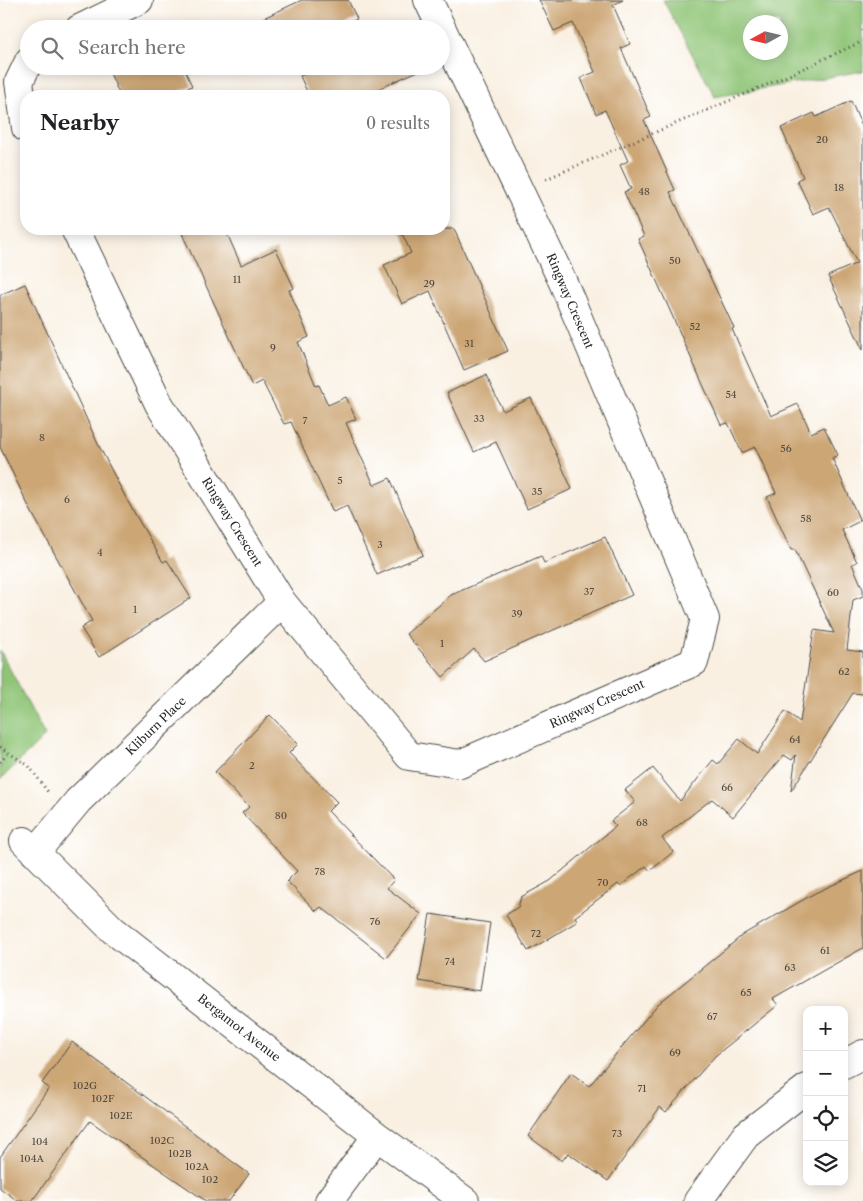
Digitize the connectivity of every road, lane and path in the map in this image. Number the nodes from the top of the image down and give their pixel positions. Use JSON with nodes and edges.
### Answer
{"nodes":[{"id":1,"x":139,"y":0,"type":"edge"},
{"id":2,"x":428,"y":0,"type":"edge"},
{"id":3,"x":98,"y":20,"type":"edge"},
{"id":4,"x":438,"y":20,"type":"edge"},
{"id":5,"x":863,"y":41,"type":"edge"},
{"id":6,"x":450,"y":45,"type":"edge"},
{"id":7,"x":22,"y":75,"type":"edge"},
{"id":8,"x":20,"y":94,"type":"edge"},
{"id":9,"x":520,"y":190,"type":"junction"},
{"id":10,"x":77,"y":235,"type":"edge"},
{"id":11,"x":282,"y":602,"type":"junction"},
{"id":12,"x":0,"y":747,"type":"edge"},
{"id":13,"x":9,"y":753,"type":"junction"},
{"id":14,"x":0,"y":762,"type":"edge"},
{"id":15,"x":46,"y":790,"type":"dead end"},
{"id":16,"x":30,"y":847,"type":"joint"},
{"id":17,"x":863,"y":1054,"type":"edge"},
{"id":18,"x":848,"y":1062,"type":"edge"},
{"id":19,"x":803,"y":1091,"type":"edge"},
{"id":20,"x":377,"y":1136,"type":"junction"},
{"id":21,"x":329,"y":1201,"type":"edge"},
{"id":22,"x":465,"y":1201,"type":"edge"},
{"id":23,"x":698,"y":1201,"type":"edge"}],
"edges":[{"from":1,"to":3,"type":"street"},
{"from":2,"to":4,"type":"street","name":"Ringway Crescent"},
{"from":5,"to":9,"type":"path"},
{"from":6,"to":9,"type":"street","name":"Ringway Crescent"},
{"from":7,"to":8,"type":"street"},
{"from":9,"to":11,"type":"street","name":"Ringway Crescent"},
{"from":10,"to":11,"type":"street","name":"Ringway Crescent"},
{"from":11,"to":16,"type":"street","name":"Kliburn Place"},
{"from":12,"to":13,"type":"path"},
{"from":13,"to":14,"type":"path"},
{"from":13,"to":15,"type":"path"},
{"from":16,"to":20,"type":"street","name":"Bergamot Avenue"},
{"from":17,"to":18,"type":"street"},
{"from":19,"to":23,"type":"street"},
{"from":20,"to":21,"type":"street"},
{"from":20,"to":22,"type":"street","name":"Bergamot Avenue"}]}
